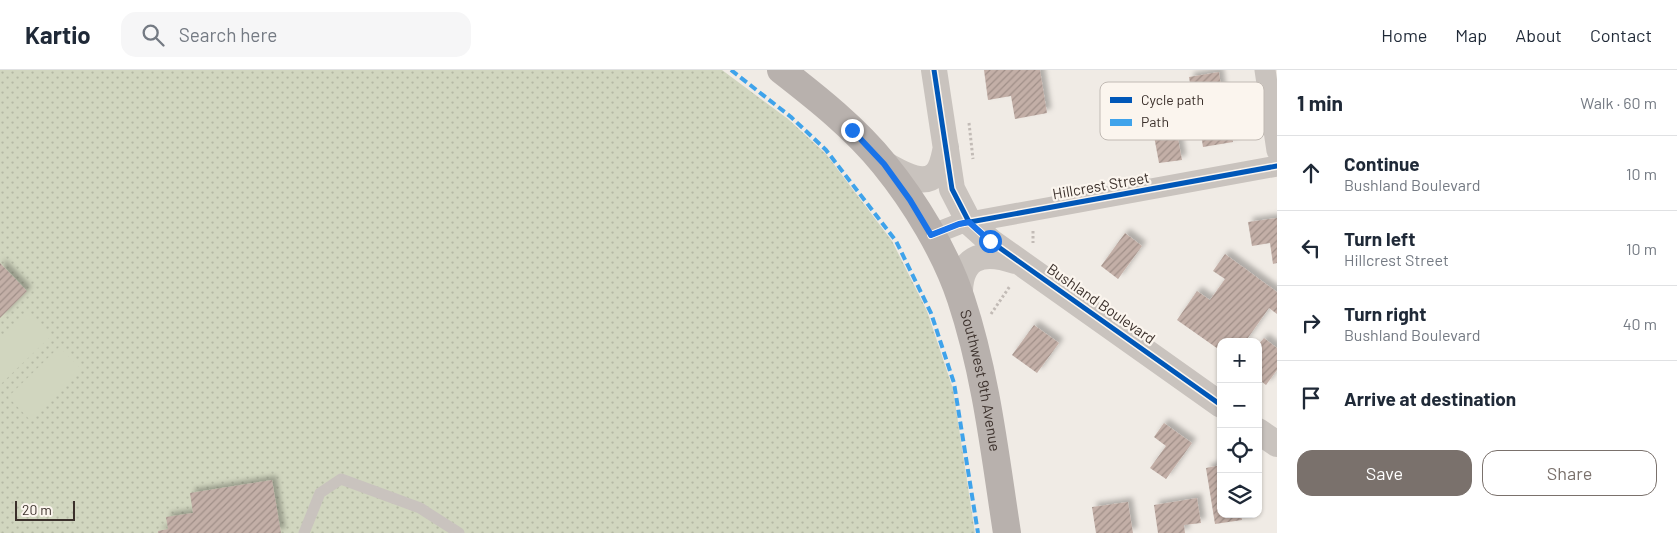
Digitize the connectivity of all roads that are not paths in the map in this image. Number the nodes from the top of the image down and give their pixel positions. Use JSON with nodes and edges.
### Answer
{"nodes":[{"id":1,"x":781,"y":70,"type":"edge"},
{"id":2,"x":934,"y":70,"type":"edge"},
{"id":3,"x":1264,"y":70,"type":"edge"},
{"id":4,"x":946,"y":147,"type":"junction"},
{"id":5,"x":1277,"y":151,"type":"edge"},
{"id":6,"x":884,"y":164,"type":"junction"},
{"id":7,"x":1277,"y":166,"type":"edge"},
{"id":8,"x":964,"y":223,"type":"junction"},
{"id":9,"x":931,"y":235,"type":"junction"},
{"id":10,"x":1028,"y":253,"type":"junction"},
{"id":11,"x":964,"y":270,"type":"junction"},
{"id":12,"x":960,"y":297,"type":"junction"},
{"id":13,"x":1217,"y":402,"type":"edge"},
{"id":14,"x":304,"y":533,"type":"edge"},
{"id":15,"x":459,"y":533,"type":"edge"},
{"id":16,"x":1007,"y":533,"type":"edge"}],
"edges":[{"from":1,"to":6,"type":"main road"},
{"from":2,"to":4,"type":"street"},
{"from":3,"to":5,"type":"street"},
{"from":4,"to":6,"type":"street"},
{"from":4,"to":8,"type":"street"},
{"from":6,"to":9,"type":"main road"},
{"from":7,"to":8,"type":"street","name":"Hillcrest Street"},
{"from":8,"to":9,"type":"street","name":"Hillcrest Street"},
{"from":8,"to":10,"type":"street","name":"Bushland Boulevard"},
{"from":8,"to":11,"type":"street"},
{"from":9,"to":12,"type":"main road","name":"Southwest 9th Avenue"},
{"from":10,"to":11,"type":"street"},
{"from":10,"to":13,"type":"street","name":"Bushland Boulevard"},
{"from":11,"to":12,"type":"street"},
{"from":12,"to":16,"type":"main road","name":"Southwest 9th Avenue"},
{"from":14,"to":15,"type":"lane"}]}
